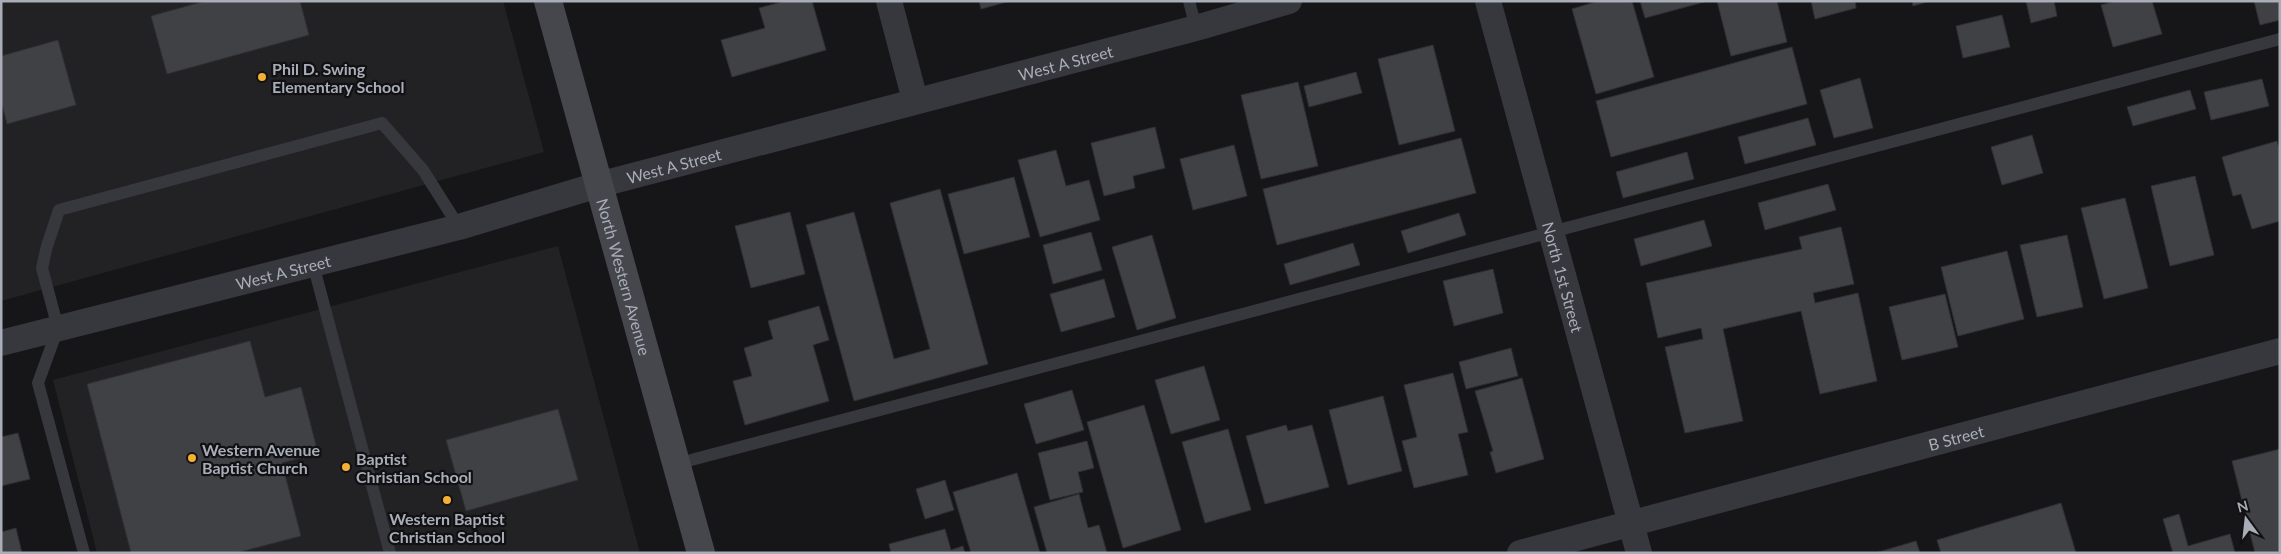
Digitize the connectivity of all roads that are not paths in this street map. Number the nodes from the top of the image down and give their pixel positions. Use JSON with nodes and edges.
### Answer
{"nodes":[{"id":1,"x":548,"y":1,"type":"edge"},
{"id":2,"x":889,"y":1,"type":"edge"},
{"id":3,"x":1189,"y":1,"type":"edge"},
{"id":4,"x":1289,"y":1,"type":"edge"},
{"id":5,"x":1488,"y":1,"type":"edge"},
{"id":6,"x":1196,"y":28,"type":"junction"},
{"id":7,"x":2280,"y":38,"type":"edge"},
{"id":8,"x":915,"y":100,"type":"junction"},
{"id":9,"x":598,"y":185,"type":"junction"},
{"id":10,"x":459,"y":227,"type":"junction"},
{"id":11,"x":1551,"y":232,"type":"junction"},
{"id":12,"x":313,"y":264,"type":"junction"},
{"id":13,"x":58,"y":328,"type":"junction"},
{"id":14,"x":1,"y":343,"type":"edge"},
{"id":15,"x":2280,"y":351,"type":"edge"},
{"id":16,"x":676,"y":464,"type":"junction"},
{"id":17,"x":1631,"y":523,"type":"junction"},
{"id":18,"x":84,"y":553,"type":"edge"},
{"id":19,"x":390,"y":553,"type":"edge"},
{"id":20,"x":701,"y":553,"type":"edge"},
{"id":21,"x":1520,"y":553,"type":"edge"},
{"id":22,"x":1640,"y":553,"type":"edge"}],
"edges":[{"from":1,"to":9,"type":"main road","name":"North Western Avenue"},
{"from":2,"to":8,"type":"street"},
{"from":3,"to":6,"type":"lane"},
{"from":4,"to":6,"type":"street","name":"West A Street"},
{"from":5,"to":11,"type":"street","name":"North 1st Street"},
{"from":6,"to":8,"type":"street","name":"West A Street"},
{"from":7,"to":11,"type":"lane"},
{"from":8,"to":9,"type":"street","name":"West A Street"},
{"from":9,"to":10,"type":"street","name":"West A Street"},
{"from":9,"to":16,"type":"main road","name":"North Western Avenue"},
{"from":10,"to":12,"type":"street","name":"West A Street"},
{"from":10,"to":13,"type":"lane"},
{"from":11,"to":16,"type":"lane"},
{"from":11,"to":17,"type":"street","name":"North 1st Street"},
{"from":12,"to":13,"type":"street","name":"West A Street"},
{"from":12,"to":19,"type":"lane"},
{"from":13,"to":14,"type":"street","name":"West A Street"},
{"from":13,"to":18,"type":"lane"},
{"from":15,"to":17,"type":"street","name":"B Street"},
{"from":16,"to":20,"type":"main road","name":"North Western Avenue"},
{"from":17,"to":21,"type":"street","name":"B Street"},
{"from":17,"to":22,"type":"street","name":"North 1st Street"}]}
